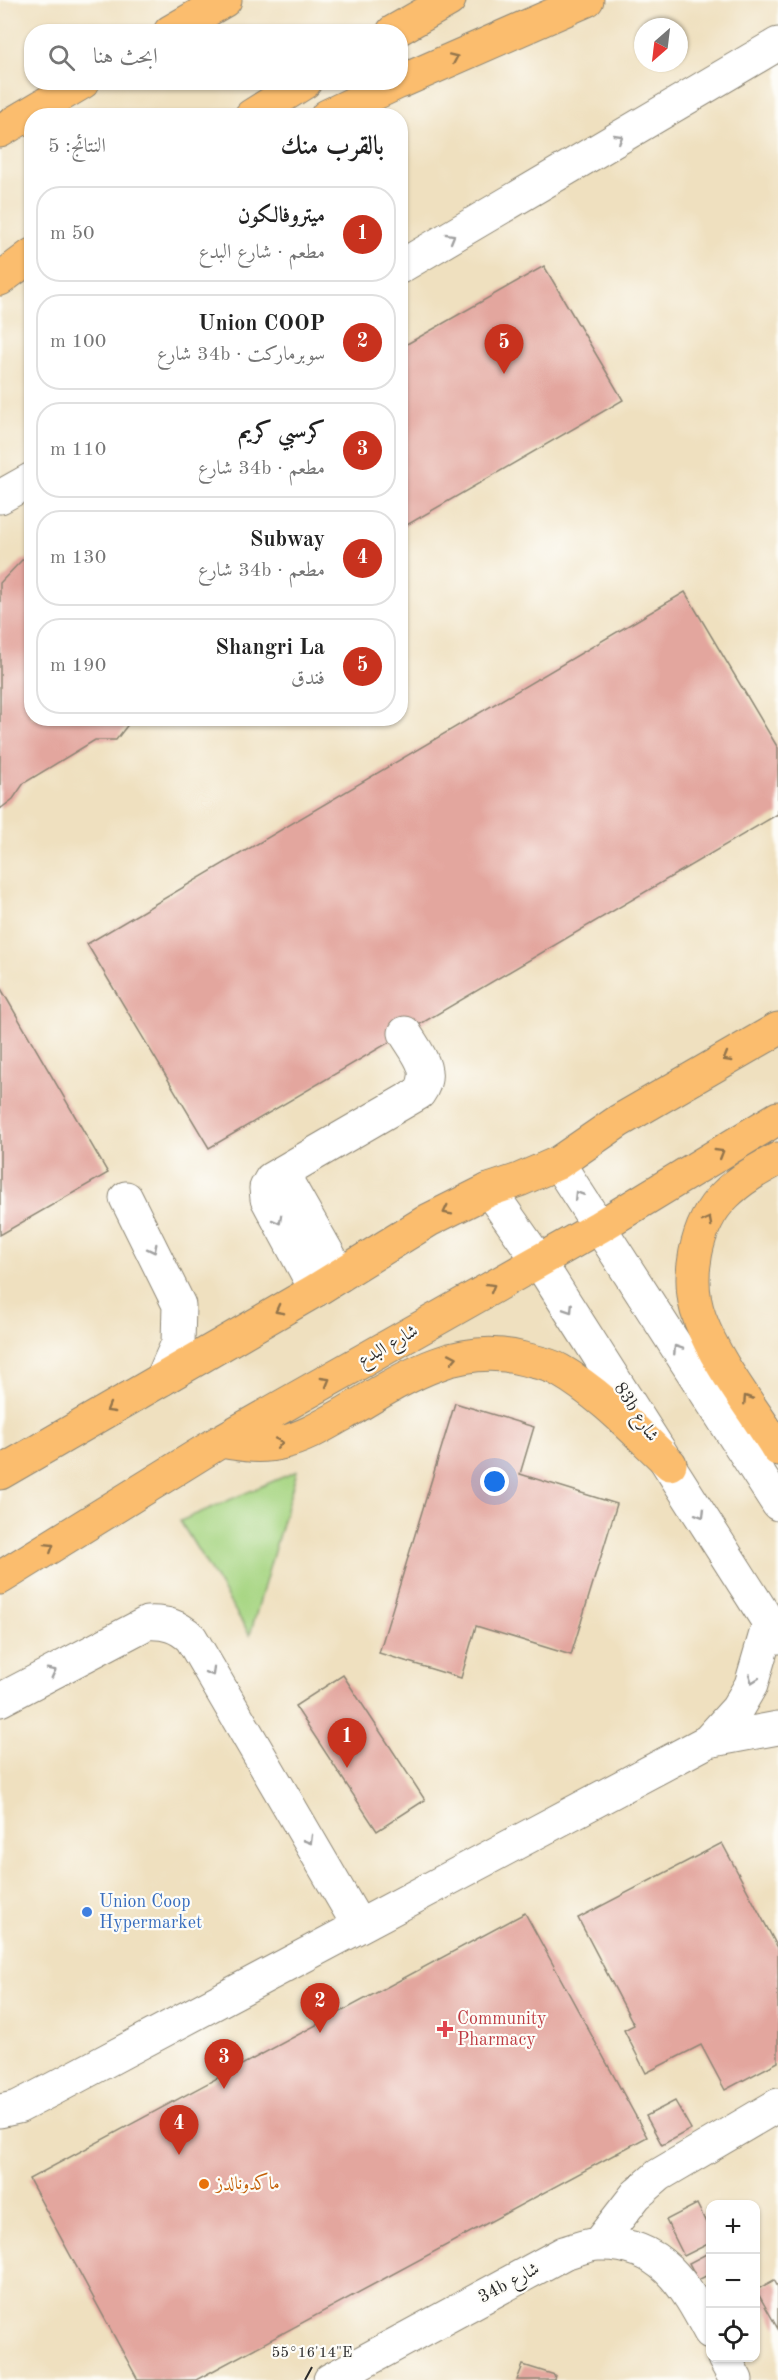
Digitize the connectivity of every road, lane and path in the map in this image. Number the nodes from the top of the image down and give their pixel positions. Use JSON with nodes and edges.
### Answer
{"nodes":[{"id":1,"x":225,"y":0,"type":"edge"},
{"id":2,"x":449,"y":0,"type":"edge"},
{"id":3,"x":587,"y":0,"type":"edge"},
{"id":4,"x":184,"y":24,"type":"edge"},
{"id":5,"x":407,"y":24,"type":"edge"},
{"id":6,"x":778,"y":44,"type":"edge"},
{"id":7,"x":408,"y":78,"type":"edge"},
{"id":8,"x":69,"y":90,"type":"edge"},
{"id":9,"x":292,"y":90,"type":"edge"},
{"id":10,"x":383,"y":90,"type":"edge"},
{"id":11,"x":39,"y":108,"type":"edge"},
{"id":12,"x":264,"y":108,"type":"edge"},
{"id":13,"x":344,"y":108,"type":"edge"},
{"id":14,"x":24,"y":117,"type":"edge"},
{"id":15,"x":0,"y":131,"type":"edge"},
{"id":16,"x":24,"y":261,"type":"edge"},
{"id":17,"x":408,"y":262,"type":"edge"},
{"id":18,"x":0,"y":279,"type":"edge"},
{"id":19,"x":24,"y":281,"type":"edge"},
{"id":20,"x":0,"y":293,"type":"edge"},
{"id":21,"x":24,"y":484,"type":"edge"},
{"id":22,"x":0,"y":497,"type":"edge"},
{"id":23,"x":778,"y":1029,"type":"edge"},
{"id":24,"x":405,"y":1033,"type":"dead end"},
{"id":25,"x":778,"y":1118,"type":"edge"},
{"id":26,"x":778,"y":1159,"type":"edge"},
{"id":27,"x":558,"y":1162,"type":"junction"},
{"id":28,"x":489,"y":1190,"type":"junction"},
{"id":29,"x":126,"y":1198,"type":"dead end"},
{"id":30,"x":599,"y":1227,"type":"junction"},
{"id":31,"x":538,"y":1260,"type":"junction"},
{"id":32,"x":328,"y":1283,"type":"junction"},
{"id":33,"x":162,"y":1379,"type":"junction"},
{"id":34,"x":221,"y":1441,"type":"junction"},
{"id":35,"x":778,"y":1449,"type":"edge"},
{"id":36,"x":670,"y":1464,"type":"junction"},
{"id":37,"x":0,"y":1473,"type":"edge"},
{"id":38,"x":778,"y":1504,"type":"edge"},
{"id":39,"x":0,"y":1578,"type":"edge"},
{"id":40,"x":773,"y":1630,"type":"edge"},
{"id":41,"x":0,"y":1700,"type":"edge"},
{"id":42,"x":778,"y":1728,"type":"edge"},
{"id":43,"x":708,"y":1741,"type":"junction"},
{"id":44,"x":359,"y":1926,"type":"junction"},
{"id":45,"x":778,"y":2105,"type":"edge"},
{"id":46,"x":0,"y":2111,"type":"edge"},
{"id":47,"x":598,"y":2244,"type":"junction"},
{"id":48,"x":706,"y":2323,"type":"edge"},
{"id":49,"x":726,"y":2362,"type":"edge"},
{"id":50,"x":330,"y":2380,"type":"edge"},
{"id":51,"x":736,"y":2380,"type":"edge"}],
"edges":[{"from":1,"to":4,"type":"main road"},
{"from":2,"to":5,"type":"main road"},
{"from":7,"to":3,"type":"main road","one_way":true},
{"from":17,"to":6,"type":"street","one_way":true},
{"from":8,"to":11,"type":"main road"},
{"from":9,"to":12,"type":"main road"},
{"from":10,"to":13,"type":"main road"},
{"from":14,"to":15,"type":"main road"},
{"from":16,"to":18,"type":"main road"},
{"from":19,"to":20,"type":"main road"},
{"from":21,"to":22,"type":"street"},
{"from":23,"to":27,"type":"main road","one_way":true},
{"from":24,"to":32,"type":"street"},
{"from":30,"to":25,"type":"main road","name":"شارع البدع","one_way":true},
{"from":35,"to":26,"type":"main road","one_way":true},
{"from":27,"to":28,"type":"main road"},
{"from":30,"to":27,"type":"street","one_way":true},
{"from":28,"to":31,"type":"street","name":"83b شارع"},
{"from":28,"to":32,"type":"main road","one_way":true},
{"from":29,"to":33,"type":"street","one_way":true},
{"from":30,"to":31,"type":"main road","name":"شارع البدع"},
{"from":38,"to":30,"type":"street","one_way":true},
{"from":34,"to":31,"type":"main road","name":"شارع البدع","one_way":true},
{"from":31,"to":36,"type":"street","name":"83b شارع","one_way":true},
{"from":32,"to":33,"type":"main road","one_way":true},
{"from":33,"to":37,"type":"main road","one_way":true},
{"from":34,"to":36,"type":"main road","one_way":true},
{"from":39,"to":34,"type":"main road","name":"شارع البدع","one_way":true},
{"from":36,"to":40,"type":"street","name":"83b شارع","one_way":true},
{"from":40,"to":43,"type":"street","one_way":true},
{"from":41,"to":44,"type":"street","one_way":true},
{"from":42,"to":43,"type":"street"},
{"from":43,"to":44,"type":"street"},
{"from":44,"to":46,"type":"street"},
{"from":45,"to":47,"type":"street"},
{"from":47,"to":48,"type":"street","name":"34b شارع"},
{"from":47,"to":50,"type":"street","name":"34b شارع"},
{"from":49,"to":51,"type":"street"}]}
